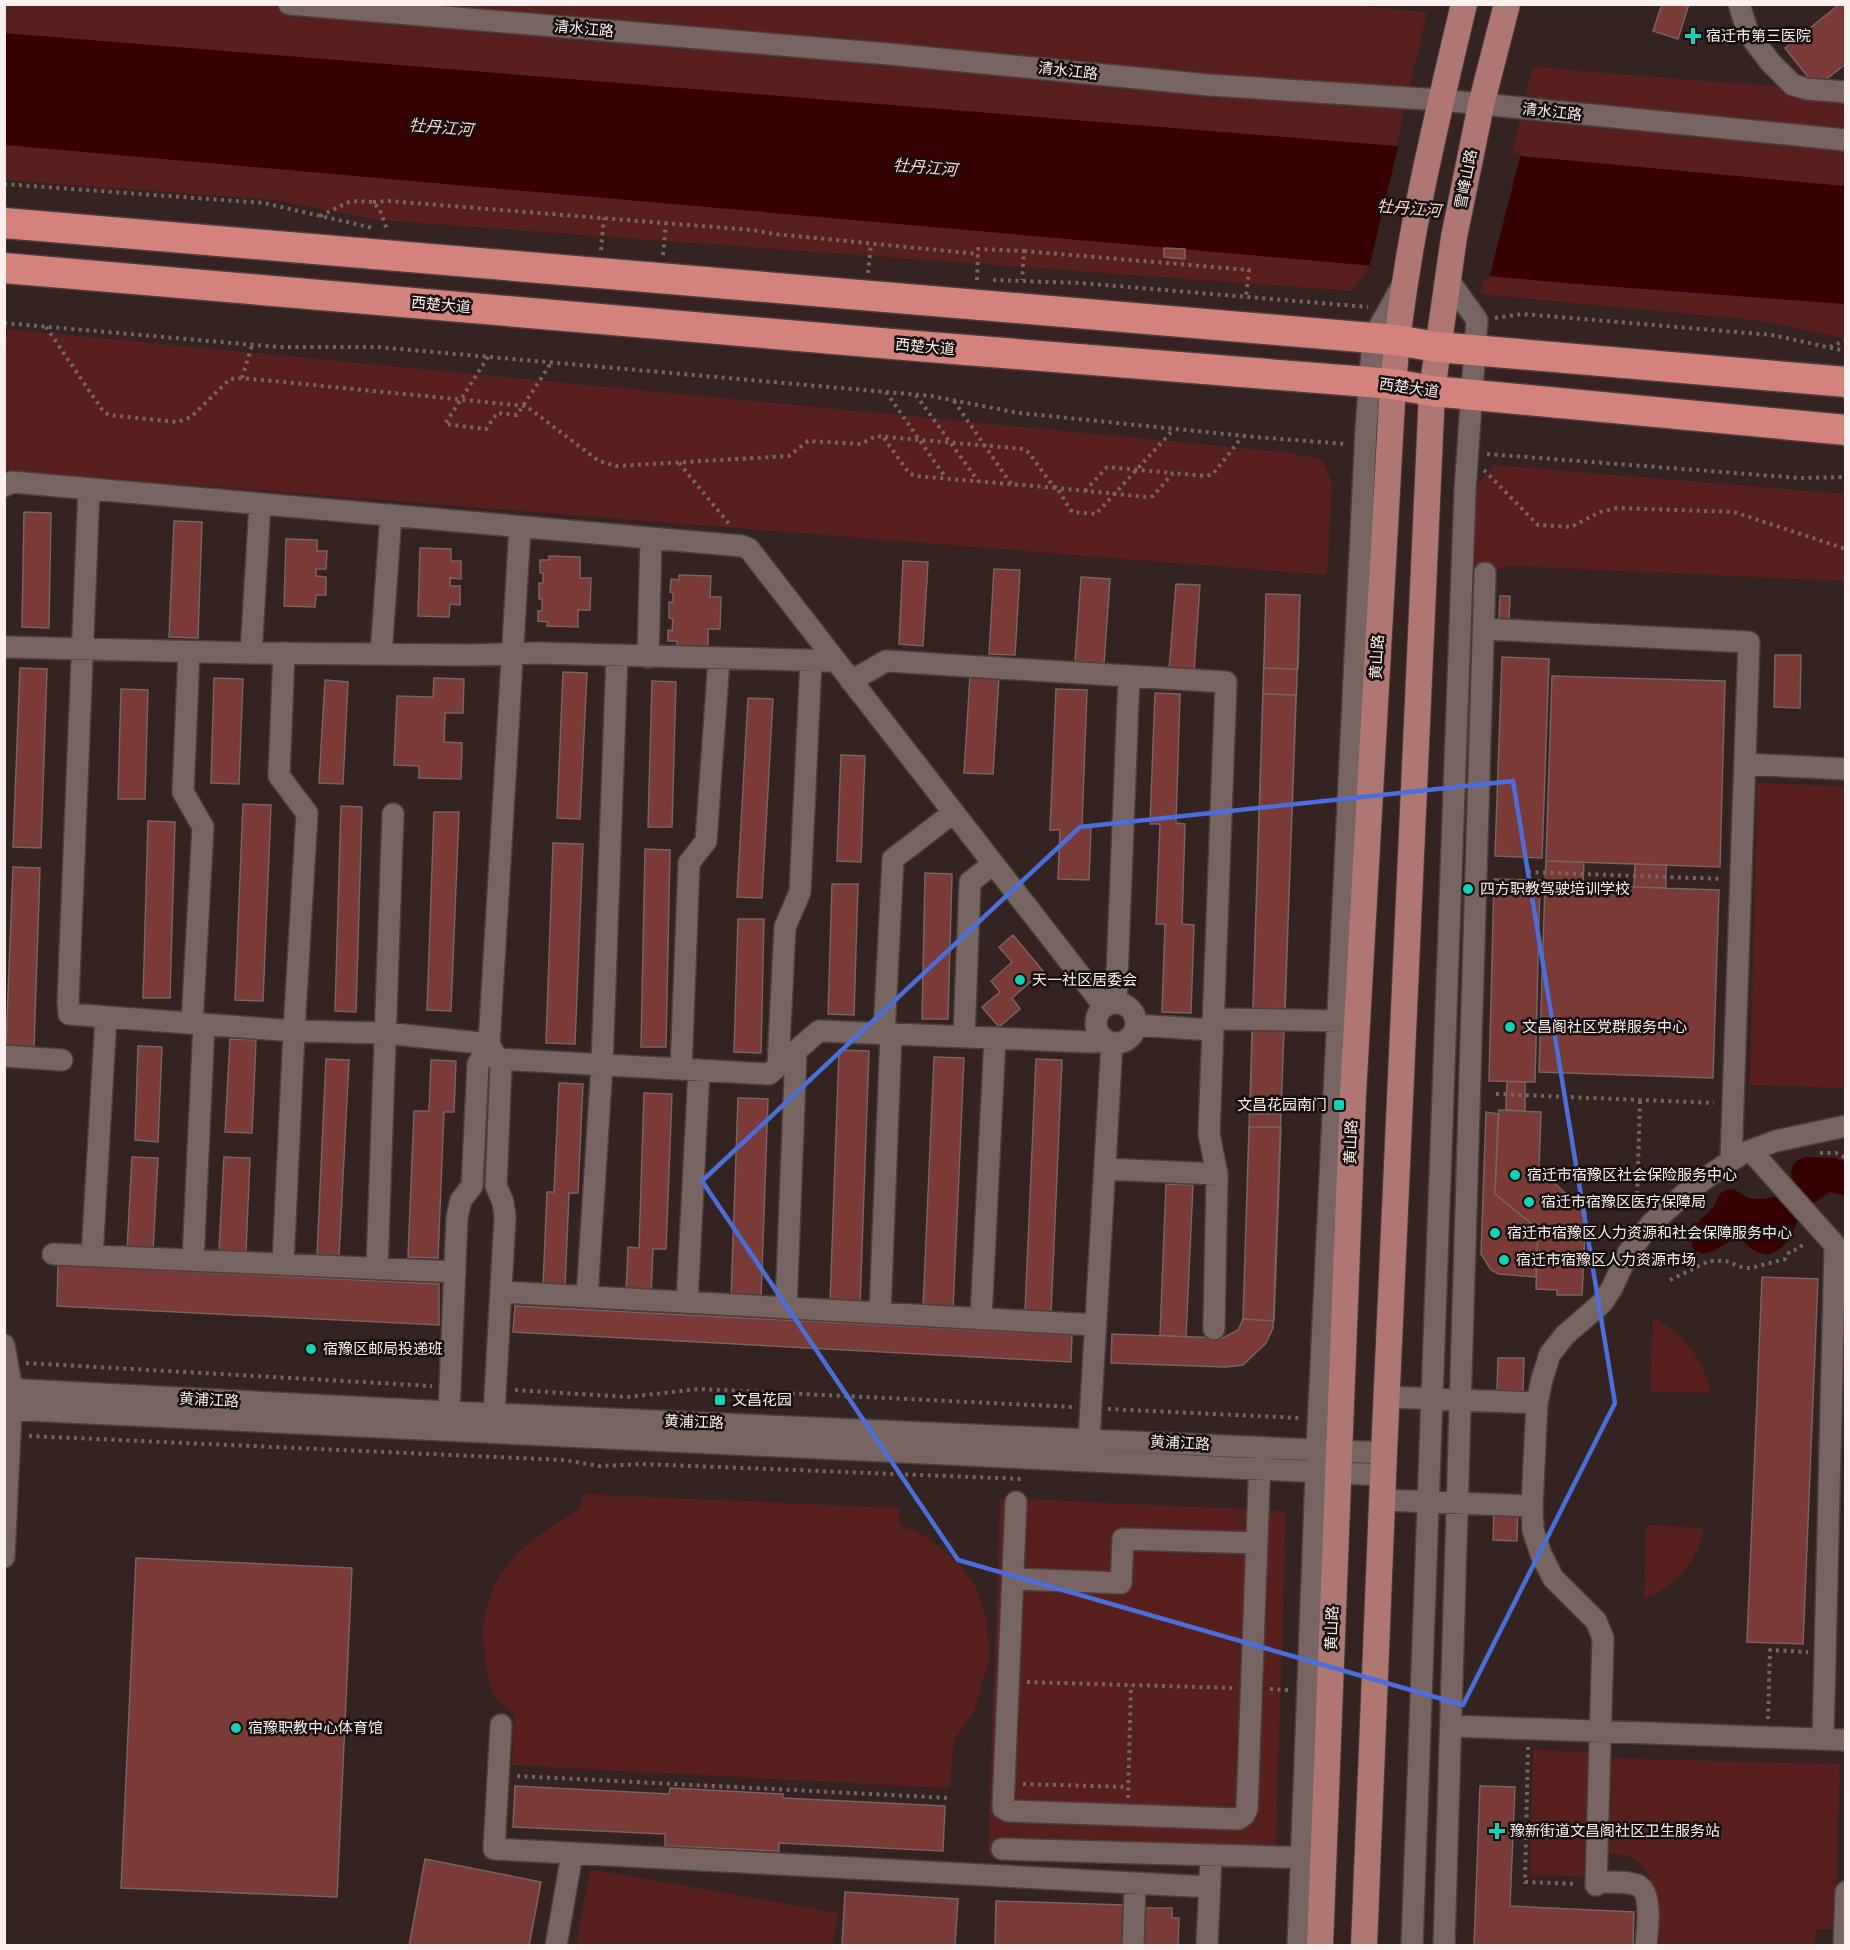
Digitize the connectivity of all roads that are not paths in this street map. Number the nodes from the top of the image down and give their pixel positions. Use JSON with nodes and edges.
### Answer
{"nodes":[{"id":1,"x":290,"y":4,"type":"edge"},
{"id":2,"x":1464,"y":4,"type":"edge"},
{"id":3,"x":1507,"y":4,"type":"edge"},
{"id":4,"x":1739,"y":4,"type":"edge"},
{"id":5,"x":1845,"y":92,"type":"edge"},
{"id":6,"x":1441,"y":100,"type":"junction"},
{"id":7,"x":1481,"y":105,"type":"junction"},
{"id":8,"x":1845,"y":140,"type":"edge"},
{"id":9,"x":4,"y":223,"type":"edge"},
{"id":10,"x":4,"y":268,"type":"edge"},
{"id":11,"x":1406,"y":277,"type":"junction"},
{"id":12,"x":1447,"y":278,"type":"junction"},
{"id":13,"x":1385,"y":339,"type":"junction"},
{"id":14,"x":1437,"y":347,"type":"junction"},
{"id":15,"x":1475,"y":351,"type":"junction"},
{"id":16,"x":1845,"y":382,"type":"edge"},
{"id":17,"x":1381,"y":383,"type":"junction"},
{"id":18,"x":1432,"y":391,"type":"junction"},
{"id":19,"x":1472,"y":395,"type":"junction"},
{"id":20,"x":1845,"y":430,"type":"edge"},
{"id":21,"x":4,"y":486,"type":"edge"},
{"id":22,"x":89,"y":489,"type":"junction"},
{"id":23,"x":260,"y":504,"type":"junction"},
{"id":24,"x":391,"y":515,"type":"junction"},
{"id":25,"x":520,"y":526,"type":"junction"},
{"id":26,"x":651,"y":538,"type":"junction"},
{"id":27,"x":1485,"y":573,"type":"dead end"},
{"id":28,"x":1484,"y":630,"type":"junction"},
{"id":29,"x":4,"y":647,"type":"edge"},
{"id":30,"x":83,"y":649,"type":"junction"},
{"id":31,"x":189,"y":652,"type":"junction"},
{"id":32,"x":250,"y":653,"type":"junction"},
{"id":33,"x":284,"y":654,"type":"junction"},
{"id":34,"x":381,"y":654,"type":"junction"},
{"id":35,"x":513,"y":655,"type":"junction"},
{"id":36,"x":617,"y":656,"type":"junction"},
{"id":37,"x":648,"y":657,"type":"junction"},
{"id":38,"x":719,"y":659,"type":"junction"},
{"id":39,"x":811,"y":661,"type":"junction"},
{"id":40,"x":836,"y":661,"type":"junction"},
{"id":41,"x":1129,"y":676,"type":"junction"},
{"id":42,"x":851,"y":681,"type":"junction"},
{"id":43,"x":1745,"y":764,"type":"junction"},
{"id":44,"x":1845,"y":769,"type":"edge"},
{"id":45,"x":953,"y":813,"type":"junction"},
{"id":46,"x":393,"y":814,"type":"dead end"},
{"id":47,"x":993,"y":864,"type":"junction"},
{"id":48,"x":1110,"y":1004,"type":"junction"},
{"id":49,"x":106,"y":1017,"type":"junction"},
{"id":50,"x":1347,"y":1021,"type":"junction"},
{"id":51,"x":198,"y":1024,"type":"junction"},
{"id":52,"x":1213,"y":1024,"type":"junction"},
{"id":53,"x":1136,"y":1025,"type":"junction"},
{"id":54,"x":294,"y":1031,"type":"junction"},
{"id":55,"x":386,"y":1033,"type":"junction"},
{"id":56,"x":888,"y":1034,"type":"junction"},
{"id":57,"x":963,"y":1037,"type":"junction"},
{"id":58,"x":995,"y":1038,"type":"junction"},
{"id":59,"x":1109,"y":1041,"type":"junction"},
{"id":60,"x":493,"y":1051,"type":"junction"},
{"id":61,"x":796,"y":1051,"type":"junction"},
{"id":62,"x":4,"y":1056,"type":"edge"},
{"id":63,"x":62,"y":1060,"type":"dead end"},
{"id":64,"x":602,"y":1065,"type":"junction"},
{"id":65,"x":778,"y":1066,"type":"junction"},
{"id":66,"x":690,"y":1070,"type":"junction"},
{"id":67,"x":1845,"y":1126,"type":"edge"},
{"id":68,"x":1751,"y":1151,"type":"junction"},
{"id":69,"x":1731,"y":1161,"type":"junction"},
{"id":70,"x":1105,"y":1169,"type":"junction"},
{"id":71,"x":1217,"y":1174,"type":"junction"},
{"id":72,"x":53,"y":1254,"type":"dead end"},
{"id":73,"x":92,"y":1256,"type":"junction"},
{"id":74,"x":193,"y":1260,"type":"junction"},
{"id":75,"x":283,"y":1264,"type":"junction"},
{"id":76,"x":377,"y":1268,"type":"junction"},
{"id":77,"x":455,"y":1272,"type":"junction"},
{"id":78,"x":501,"y":1292,"type":"junction"},
{"id":79,"x":587,"y":1297,"type":"junction"},
{"id":80,"x":687,"y":1302,"type":"junction"},
{"id":81,"x":786,"y":1308,"type":"junction"},
{"id":82,"x":880,"y":1313,"type":"junction"},
{"id":83,"x":981,"y":1318,"type":"junction"},
{"id":84,"x":1096,"y":1325,"type":"junction"},
{"id":85,"x":1214,"y":1329,"type":"dead end"},
{"id":86,"x":6,"y":1353,"type":"edge"},
{"id":87,"x":1387,"y":1397,"type":"junction"},
{"id":88,"x":8,"y":1399,"type":"edge"},
{"id":89,"x":1432,"y":1399,"type":"junction"},
{"id":90,"x":1461,"y":1400,"type":"junction"},
{"id":91,"x":1537,"y":1403,"type":"junction"},
{"id":92,"x":449,"y":1412,"type":"junction"},
{"id":93,"x":494,"y":1414,"type":"junction"},
{"id":94,"x":1089,"y":1439,"type":"junction"},
{"id":95,"x":1261,"y":1447,"type":"junction"},
{"id":96,"x":1328,"y":1461,"type":"junction"},
{"id":97,"x":1260,"y":1469,"type":"junction"},
{"id":98,"x":1383,"y":1476,"type":"junction"},
{"id":99,"x":1016,"y":1502,"type":"dead end"},
{"id":100,"x":1428,"y":1502,"type":"junction"},
{"id":101,"x":1458,"y":1503,"type":"junction"},
{"id":102,"x":1532,"y":1506,"type":"junction"},
{"id":103,"x":1256,"y":1543,"type":"junction"},
{"id":104,"x":4,"y":1557,"type":"edge"},
{"id":105,"x":1013,"y":1579,"type":"junction"},
{"id":106,"x":501,"y":1725,"type":"dead end"},
{"id":107,"x":1451,"y":1726,"type":"junction"},
{"id":108,"x":1600,"y":1731,"type":"junction"},
{"id":109,"x":1823,"y":1739,"type":"junction"},
{"id":110,"x":1845,"y":1740,"type":"edge"},
{"id":111,"x":1002,"y":1849,"type":"dead end"},
{"id":112,"x":572,"y":1854,"type":"junction"},
{"id":113,"x":1211,"y":1855,"type":"junction"},
{"id":114,"x":1312,"y":1858,"type":"junction"},
{"id":115,"x":1134,"y":1884,"type":"junction"},
{"id":116,"x":1209,"y":1887,"type":"junction"},
{"id":117,"x":1845,"y":1892,"type":"edge"},
{"id":118,"x":556,"y":1946,"type":"edge"},
{"id":119,"x":1133,"y":1946,"type":"edge"},
{"id":120,"x":1207,"y":1946,"type":"edge"},
{"id":121,"x":1298,"y":1946,"type":"edge"},
{"id":122,"x":1320,"y":1946,"type":"edge"},
{"id":123,"x":1364,"y":1946,"type":"edge"},
{"id":124,"x":1412,"y":1946,"type":"edge"},
{"id":125,"x":1444,"y":1946,"type":"edge"},
{"id":126,"x":1646,"y":1946,"type":"edge"},
{"id":127,"x":1844,"y":1946,"type":"edge"}],
"edges":[{"from":1,"to":6,"type":"street","name":"清水江路"},
{"from":2,"to":6,"type":"main road"},
{"from":3,"to":7,"type":"main road","name":"雪峰山路"},
{"from":4,"to":5,"type":"street"},
{"from":6,"to":7,"type":"street","name":"清水江路"},
{"from":6,"to":11,"type":"main road"},
{"from":7,"to":8,"type":"street","name":"清水江路"},
{"from":7,"to":12,"type":"main road","name":"雪峰山路"},
{"from":9,"to":13,"type":"highway"},
{"from":10,"to":17,"type":"highway","name":"西楚大道"},
{"from":11,"to":13,"type":"main road"},
{"from":11,"to":13,"type":"street"},
{"from":12,"to":14,"type":"main road","name":"雪峰山路"},
{"from":12,"to":15,"type":"street"},
{"from":13,"to":14,"type":"highway"},
{"from":13,"to":17,"type":"main road","name":"黄山路"},
{"from":14,"to":15,"type":"highway"},
{"from":14,"to":18,"type":"main road","name":"雪峰山路"},
{"from":15,"to":16,"type":"highway"},
{"from":15,"to":19,"type":"street"},
{"from":17,"to":18,"type":"highway","name":"西楚大道"},
{"from":17,"to":50,"type":"main road","name":"黄山路"},
{"from":17,"to":50,"type":"street"},
{"from":18,"to":19,"type":"highway","name":"西楚大道"},
{"from":18,"to":87,"type":"main road"},
{"from":19,"to":20,"type":"highway","name":"西楚大道"},
{"from":19,"to":89,"type":"street"},
{"from":21,"to":22,"type":"street"},
{"from":22,"to":23,"type":"street"},
{"from":22,"to":30,"type":"street"},
{"from":23,"to":24,"type":"street"},
{"from":23,"to":32,"type":"street"},
{"from":24,"to":25,"type":"street"},
{"from":24,"to":34,"type":"street"},
{"from":25,"to":26,"type":"street"},
{"from":25,"to":35,"type":"street"},
{"from":26,"to":37,"type":"street"},
{"from":26,"to":40,"type":"street"},
{"from":27,"to":28,"type":"street"},
{"from":28,"to":43,"type":"street"},
{"from":28,"to":90,"type":"street"},
{"from":29,"to":30,"type":"street"},
{"from":30,"to":31,"type":"street"},
{"from":30,"to":49,"type":"street"},
{"from":31,"to":32,"type":"street"},
{"from":31,"to":51,"type":"street"},
{"from":32,"to":33,"type":"street"},
{"from":33,"to":34,"type":"street"},
{"from":33,"to":54,"type":"street"},
{"from":34,"to":35,"type":"street"},
{"from":35,"to":36,"type":"street"},
{"from":35,"to":60,"type":"street"},
{"from":36,"to":37,"type":"street"},
{"from":36,"to":64,"type":"street"},
{"from":37,"to":38,"type":"street"},
{"from":38,"to":39,"type":"street"},
{"from":38,"to":66,"type":"street"},
{"from":39,"to":40,"type":"street"},
{"from":39,"to":65,"type":"street"},
{"from":40,"to":42,"type":"street"},
{"from":41,"to":42,"type":"street"},
{"from":41,"to":48,"type":"street"},
{"from":41,"to":52,"type":"street"},
{"from":42,"to":45,"type":"street"},
{"from":43,"to":44,"type":"street"},
{"from":43,"to":69,"type":"street"},
{"from":45,"to":47,"type":"street"},
{"from":45,"to":56,"type":"street"},
{"from":46,"to":55,"type":"street"},
{"from":47,"to":48,"type":"street"},
{"from":47,"to":57,"type":"street"},
{"from":48,"to":53,"type":"street"},
{"from":48,"to":59,"type":"street"},
{"from":49,"to":51,"type":"street"},
{"from":49,"to":73,"type":"street"},
{"from":50,"to":52,"type":"street"},
{"from":50,"to":96,"type":"main road","name":"黄山路"},
{"from":50,"to":96,"type":"street"},
{"from":51,"to":54,"type":"street"},
{"from":51,"to":74,"type":"street"},
{"from":52,"to":53,"type":"street"},
{"from":52,"to":71,"type":"street"},
{"from":53,"to":59,"type":"street"},
{"from":54,"to":55,"type":"street"},
{"from":54,"to":75,"type":"street"},
{"from":55,"to":60,"type":"street"},
{"from":55,"to":76,"type":"street"},
{"from":56,"to":57,"type":"street"},
{"from":56,"to":61,"type":"street"},
{"from":56,"to":82,"type":"street"},
{"from":57,"to":58,"type":"street"},
{"from":58,"to":59,"type":"street"},
{"from":58,"to":83,"type":"street"},
{"from":59,"to":70,"type":"street"},
{"from":60,"to":64,"type":"street"},
{"from":60,"to":77,"type":"street"},
{"from":60,"to":78,"type":"street"},
{"from":61,"to":65,"type":"street"},
{"from":61,"to":81,"type":"street"},
{"from":62,"to":63,"type":"street"},
{"from":64,"to":66,"type":"street"},
{"from":64,"to":79,"type":"street"},
{"from":65,"to":66,"type":"street"},
{"from":66,"to":80,"type":"street"},
{"from":67,"to":68,"type":"street"},
{"from":68,"to":69,"type":"street"},
{"from":68,"to":109,"type":"street"},
{"from":69,"to":91,"type":"street"},
{"from":70,"to":71,"type":"street"},
{"from":70,"to":84,"type":"street"},
{"from":71,"to":85,"type":"street"},
{"from":72,"to":73,"type":"street"},
{"from":73,"to":74,"type":"street"},
{"from":74,"to":75,"type":"street"},
{"from":75,"to":76,"type":"street"},
{"from":76,"to":77,"type":"street"},
{"from":77,"to":92,"type":"street"},
{"from":78,"to":79,"type":"street"},
{"from":78,"to":93,"type":"street"},
{"from":79,"to":80,"type":"street"},
{"from":80,"to":81,"type":"street"},
{"from":81,"to":82,"type":"street"},
{"from":82,"to":83,"type":"street"},
{"from":83,"to":84,"type":"street"},
{"from":84,"to":94,"type":"street"},
{"from":86,"to":88,"type":"street"},
{"from":87,"to":89,"type":"street"},
{"from":87,"to":98,"type":"main road"},
{"from":88,"to":92,"type":"street","name":"黄浦江路"},
{"from":88,"to":97,"type":"street","name":"黄浦江路"},
{"from":88,"to":104,"type":"street"},
{"from":89,"to":90,"type":"street"},
{"from":89,"to":100,"type":"street"},
{"from":90,"to":91,"type":"street"},
{"from":90,"to":101,"type":"street"},
{"from":91,"to":102,"type":"street"},
{"from":92,"to":93,"type":"street","name":"黄浦江路"},
{"from":93,"to":94,"type":"street","name":"黄浦江路"},
{"from":94,"to":95,"type":"street","name":"黄浦江路"},
{"from":95,"to":96,"type":"street","name":"黄浦江路"},
{"from":95,"to":97,"type":"street"},
{"from":96,"to":97,"type":"street","name":"黄浦江路"},
{"from":96,"to":98,"type":"street","name":"黄浦江路"},
{"from":96,"to":114,"type":"main road","name":"黄山路"},
{"from":96,"to":114,"type":"street"},
{"from":97,"to":103,"type":"street"},
{"from":98,"to":100,"type":"street","name":"黄浦江路"},
{"from":98,"to":123,"type":"main road"},
{"from":99,"to":105,"type":"street"},
{"from":100,"to":101,"type":"street","name":"黄浦江路"},
{"from":100,"to":124,"type":"street"},
{"from":101,"to":102,"type":"street","name":"黄浦江路"},
{"from":101,"to":107,"type":"street"},
{"from":102,"to":108,"type":"street"},
{"from":103,"to":105,"type":"street"},
{"from":103,"to":105,"type":"street"},
{"from":106,"to":112,"type":"street"},
{"from":107,"to":108,"type":"street"},
{"from":107,"to":125,"type":"street"},
{"from":108,"to":109,"type":"street"},
{"from":108,"to":126,"type":"street"},
{"from":109,"to":110,"type":"street"},
{"from":111,"to":113,"type":"street"},
{"from":112,"to":115,"type":"street"},
{"from":112,"to":118,"type":"street"},
{"from":113,"to":114,"type":"street"},
{"from":113,"to":116,"type":"street"},
{"from":114,"to":121,"type":"street"},
{"from":114,"to":122,"type":"main road","name":"黄山路"},
{"from":115,"to":116,"type":"street"},
{"from":115,"to":119,"type":"street"},
{"from":116,"to":120,"type":"street"},
{"from":117,"to":127,"type":"street"}]}
